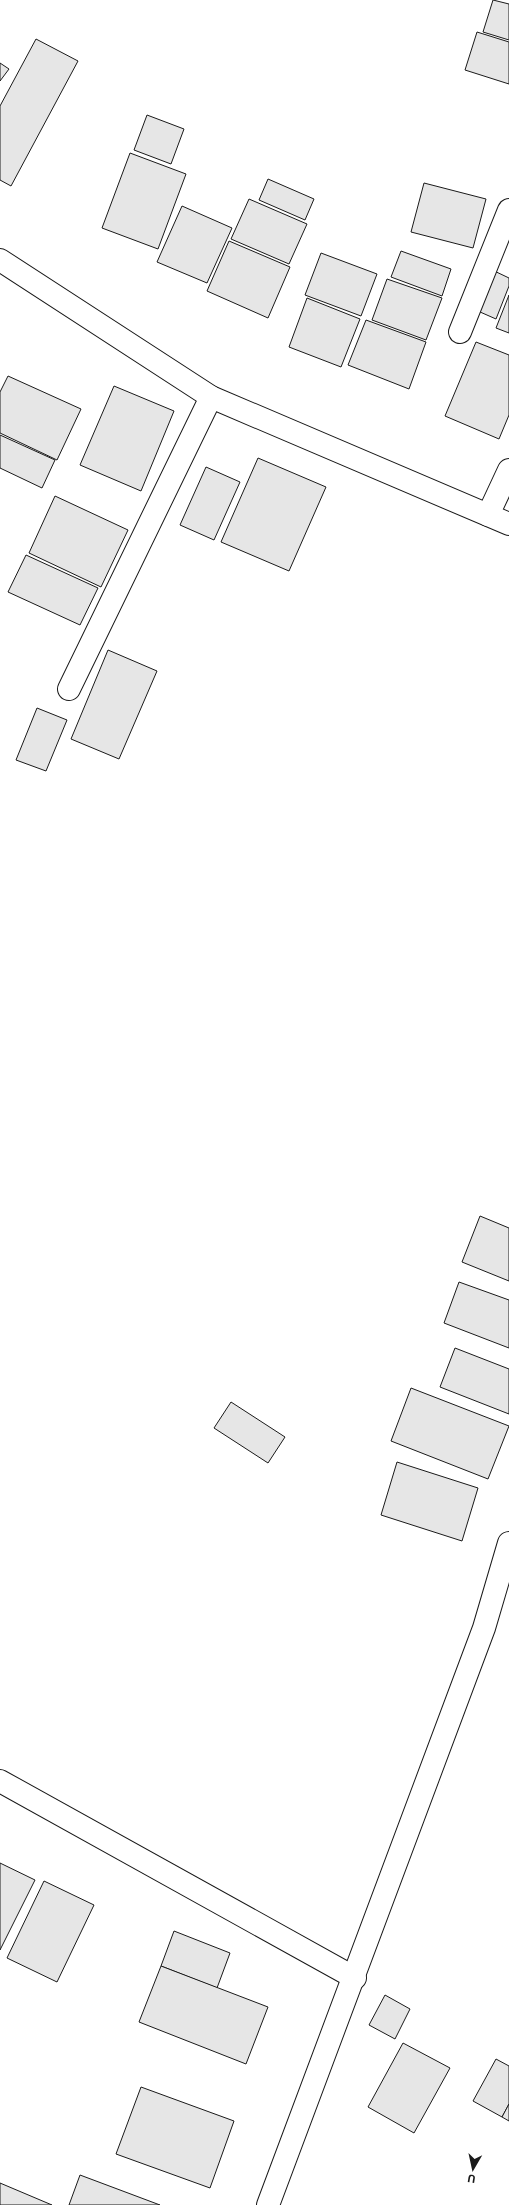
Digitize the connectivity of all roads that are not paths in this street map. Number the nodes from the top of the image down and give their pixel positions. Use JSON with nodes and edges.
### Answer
{"nodes":[{"id":1,"x":509,"y":210,"type":"edge"},
{"id":2,"x":0,"y":260,"type":"edge"},
{"id":3,"x":460,"y":332,"type":"dead end"},
{"id":4,"x":211,"y":398,"type":"junction"},
{"id":5,"x":509,"y":470,"type":"edge"},
{"id":6,"x":488,"y":515,"type":"junction"},
{"id":7,"x":509,"y":524,"type":"edge"},
{"id":8,"x":69,"y":689,"type":"dead end"},
{"id":9,"x":509,"y":1543,"type":"edge"},
{"id":10,"x":0,"y":1781,"type":"edge"},
{"id":11,"x":354,"y":1978,"type":"junction"},
{"id":12,"x":268,"y":2205,"type":"edge"}],
"edges":[{"from":1,"to":3,"type":"street"},
{"from":2,"to":4,"type":"street"},
{"from":4,"to":6,"type":"street"},
{"from":4,"to":8,"type":"street"},
{"from":5,"to":6,"type":"street"},
{"from":6,"to":7,"type":"street"},
{"from":9,"to":11,"type":"street"},
{"from":10,"to":11,"type":"street"},
{"from":11,"to":12,"type":"street"}]}
